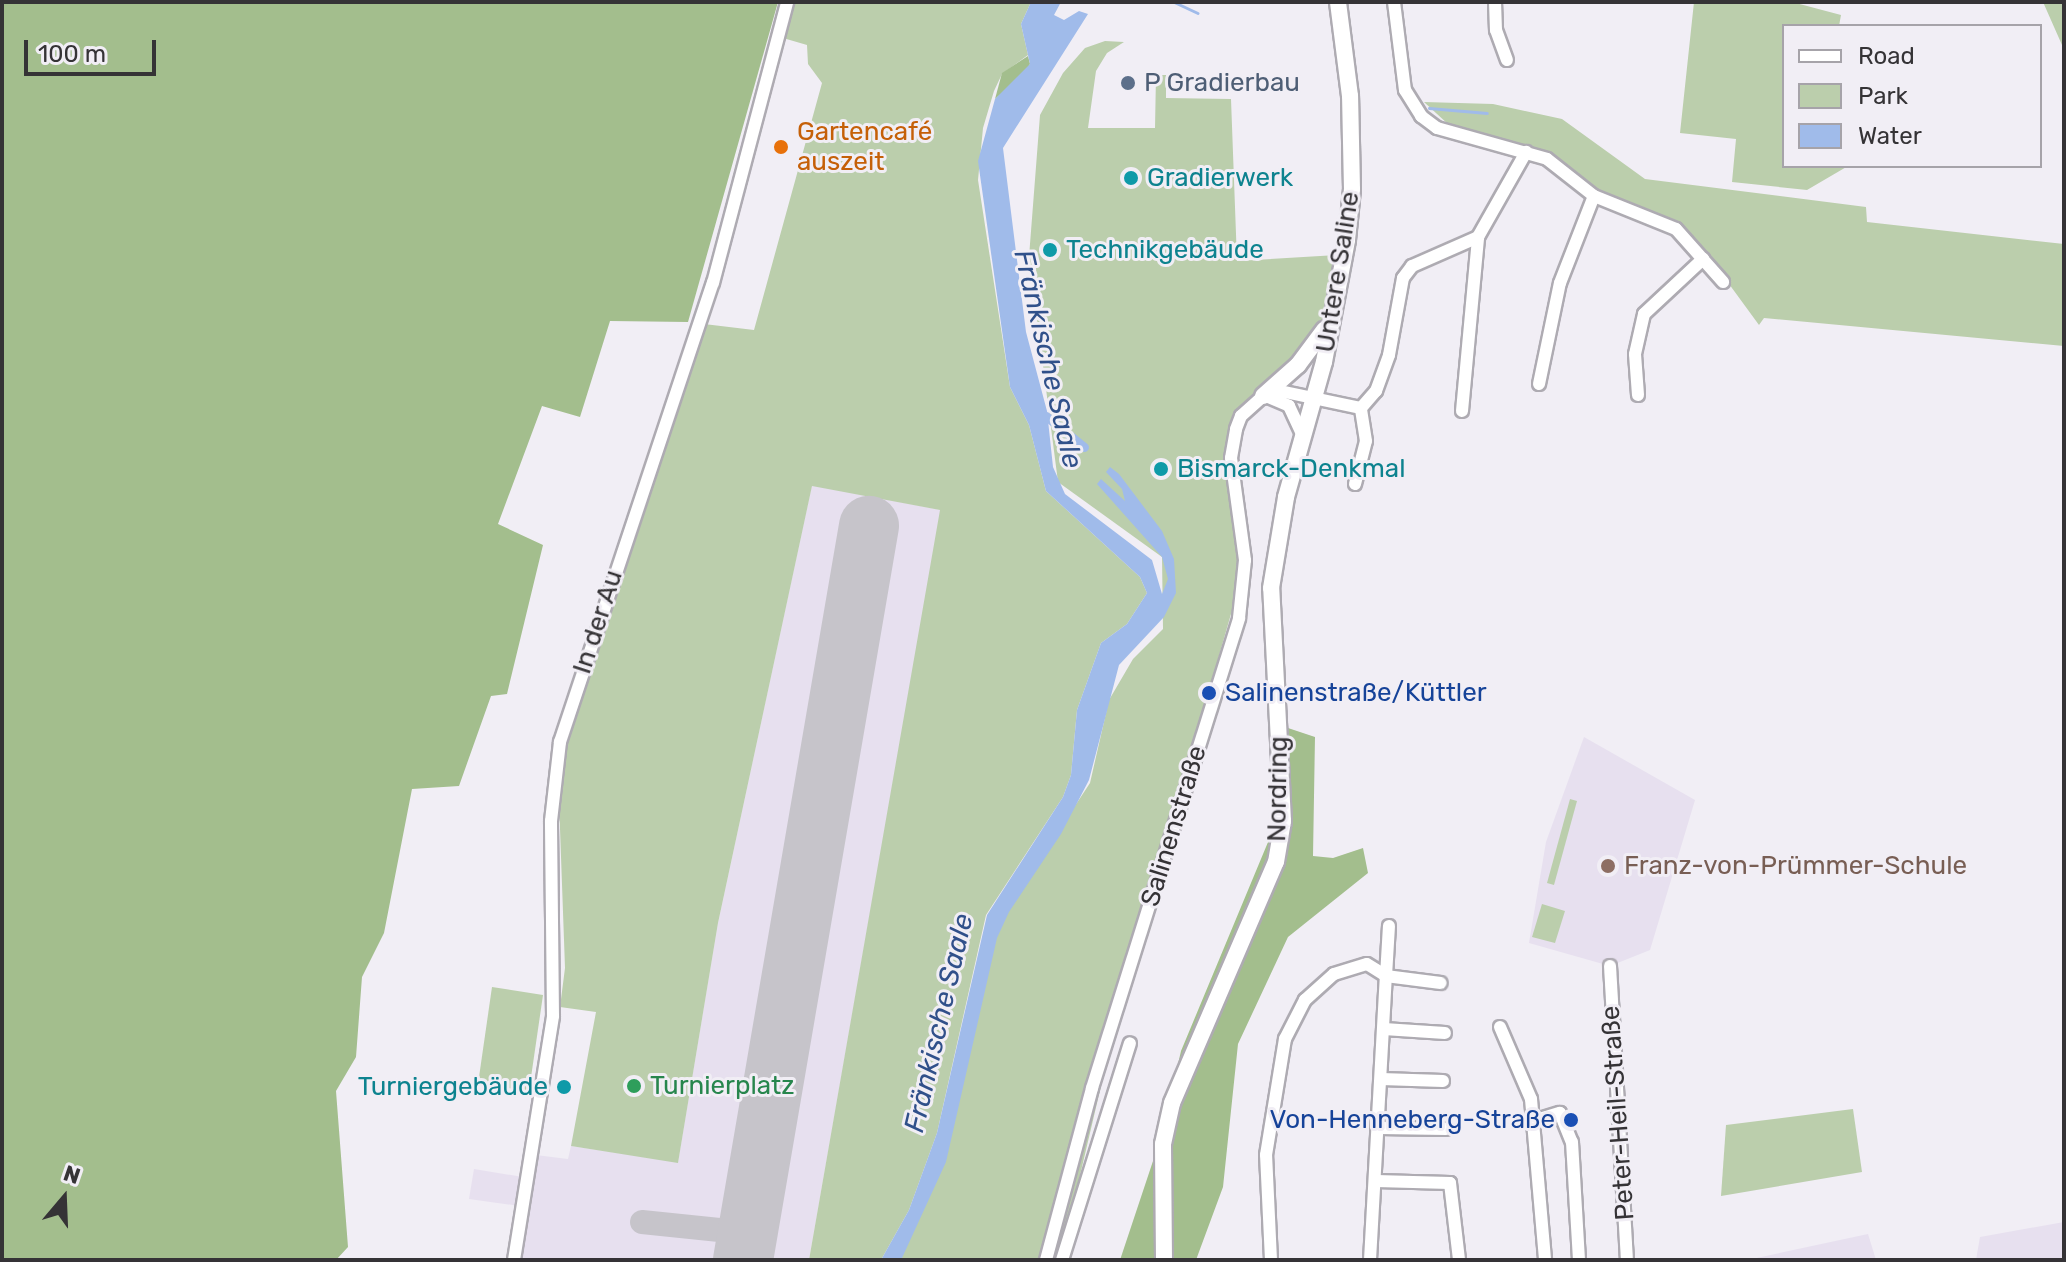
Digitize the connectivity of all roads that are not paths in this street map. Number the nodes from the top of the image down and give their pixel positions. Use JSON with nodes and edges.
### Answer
{"nodes":[{"id":1,"x":787,"y":2,"type":"edge"},
{"id":2,"x":1338,"y":2,"type":"edge"},
{"id":3,"x":1394,"y":2,"type":"edge"},
{"id":4,"x":1495,"y":2,"type":"edge"},
{"id":5,"x":1507,"y":60,"type":"dead end"},
{"id":6,"x":1526,"y":152,"type":"junction"},
{"id":7,"x":1594,"y":196,"type":"junction"},
{"id":8,"x":1478,"y":237,"type":"junction"},
{"id":9,"x":1703,"y":259,"type":"junction"},
{"id":10,"x":1723,"y":282,"type":"dead end"},
{"id":11,"x":1329,"y":321,"type":"junction"},
{"id":12,"x":1539,"y":384,"type":"dead end"},
{"id":13,"x":1638,"y":395,"type":"dead end"},
{"id":14,"x":1263,"y":396,"type":"junction"},
{"id":15,"x":1314,"y":397,"type":"junction"},
{"id":16,"x":1361,"y":408,"type":"junction"},
{"id":17,"x":1462,"y":411,"type":"dead end"},
{"id":18,"x":1303,"y":436,"type":"junction"},
{"id":19,"x":1355,"y":484,"type":"dead end"},
{"id":20,"x":1389,"y":926,"type":"dead end"},
{"id":21,"x":1610,"y":966,"type":"dead end"},
{"id":22,"x":1386,"y":976,"type":"junction"},
{"id":23,"x":1441,"y":983,"type":"dead end"},
{"id":24,"x":1500,"y":1027,"type":"dead end"},
{"id":25,"x":1384,"y":1029,"type":"junction"},
{"id":26,"x":1445,"y":1033,"type":"dead end"},
{"id":27,"x":1130,"y":1043,"type":"dead end"},
{"id":28,"x":1381,"y":1079,"type":"junction"},
{"id":29,"x":1443,"y":1081,"type":"dead end"},
{"id":30,"x":1533,"y":1121,"type":"junction"},
{"id":31,"x":1379,"y":1128,"type":"junction"},
{"id":32,"x":1446,"y":1129,"type":"dead end"},
{"id":33,"x":1376,"y":1181,"type":"junction"},
{"id":34,"x":514,"y":1260,"type":"edge"},
{"id":35,"x":1046,"y":1260,"type":"edge"},
{"id":36,"x":1062,"y":1260,"type":"edge"},
{"id":37,"x":1164,"y":1260,"type":"edge"},
{"id":38,"x":1271,"y":1260,"type":"edge"},
{"id":39,"x":1370,"y":1260,"type":"edge"},
{"id":40,"x":1459,"y":1260,"type":"edge"},
{"id":41,"x":1545,"y":1260,"type":"edge"},
{"id":42,"x":1579,"y":1260,"type":"edge"},
{"id":43,"x":1627,"y":1260,"type":"edge"}],
"edges":[{"from":1,"to":34,"type":"street","name":"In der Au"},
{"from":2,"to":11,"type":"main road","name":"Untere Saline"},
{"from":3,"to":6,"type":"street"},
{"from":4,"to":5,"type":"street"},
{"from":6,"to":7,"type":"street"},
{"from":6,"to":8,"type":"street"},
{"from":7,"to":9,"type":"street"},
{"from":7,"to":12,"type":"street"},
{"from":8,"to":16,"type":"street"},
{"from":8,"to":17,"type":"street"},
{"from":9,"to":10,"type":"street"},
{"from":9,"to":13,"type":"street"},
{"from":11,"to":14,"type":"main road"},
{"from":11,"to":15,"type":"main road","name":"Untere Saline"},
{"from":14,"to":15,"type":"street"},
{"from":14,"to":18,"type":"street"},
{"from":14,"to":35,"type":"street","name":"Salinenstraße"},
{"from":15,"to":16,"type":"street"},
{"from":15,"to":18,"type":"main road","name":"Nordring"},
{"from":16,"to":19,"type":"street"},
{"from":18,"to":37,"type":"main road","name":"Nordring"},
{"from":20,"to":22,"type":"street"},
{"from":21,"to":43,"type":"street","name":"Peter-Heil-Straße"},
{"from":22,"to":23,"type":"street"},
{"from":22,"to":25,"type":"street"},
{"from":22,"to":38,"type":"street"},
{"from":24,"to":30,"type":"street"},
{"from":25,"to":26,"type":"street"},
{"from":25,"to":28,"type":"street"},
{"from":27,"to":36,"type":"street"},
{"from":28,"to":29,"type":"street"},
{"from":28,"to":31,"type":"street"},
{"from":30,"to":41,"type":"street"},
{"from":30,"to":42,"type":"street"},
{"from":31,"to":32,"type":"street"},
{"from":31,"to":33,"type":"street"},
{"from":33,"to":39,"type":"street"},
{"from":33,"to":40,"type":"street"}]}
